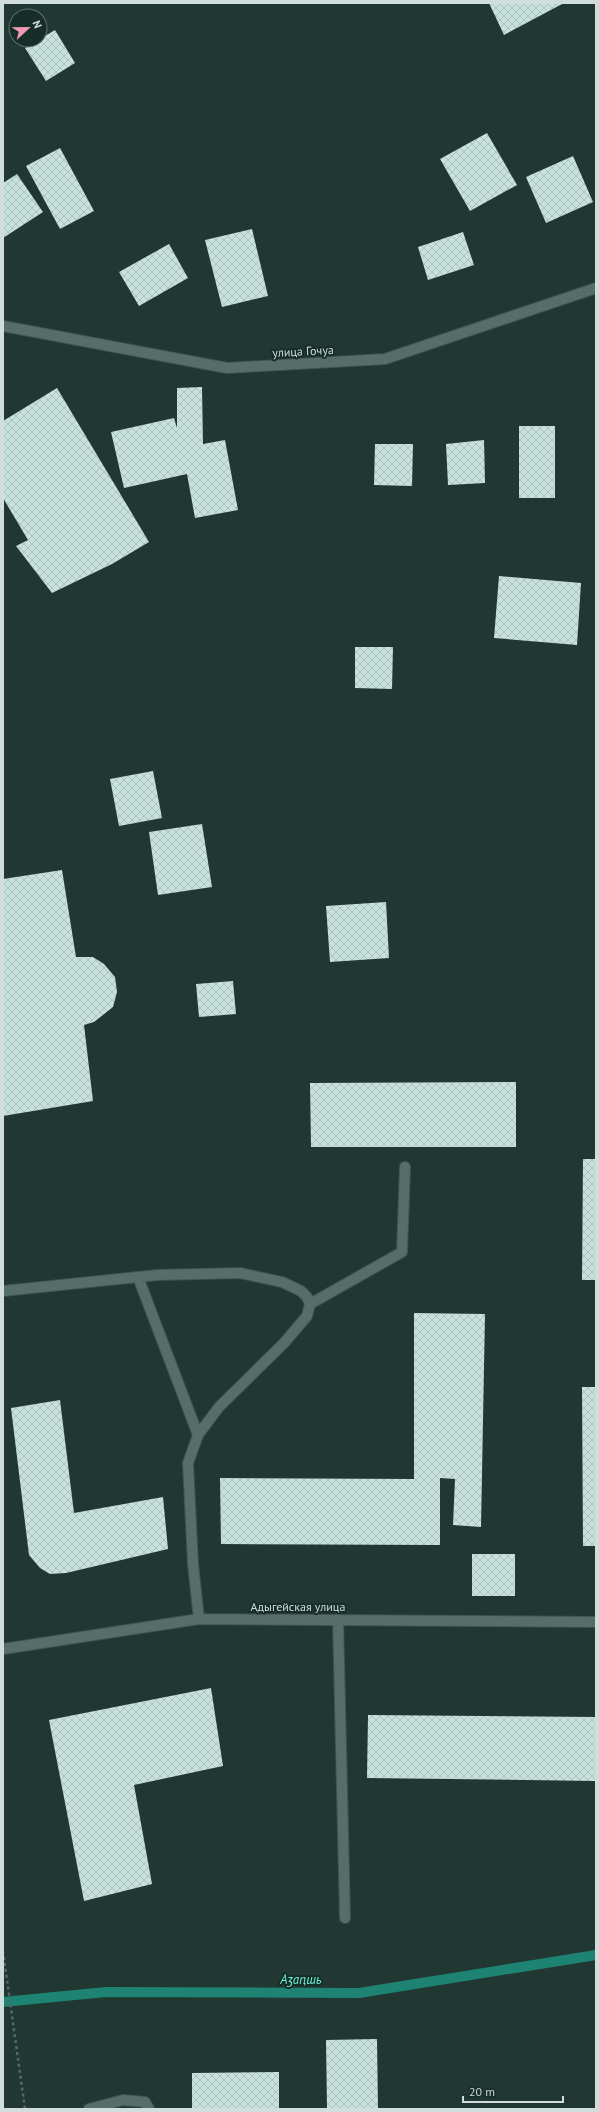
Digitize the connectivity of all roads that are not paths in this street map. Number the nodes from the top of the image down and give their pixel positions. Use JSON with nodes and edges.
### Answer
{"nodes":[{"id":1,"x":596,"y":288,"type":"edge"},
{"id":2,"x":3,"y":326,"type":"edge"},
{"id":3,"x":405,"y":1168,"type":"dead end"},
{"id":4,"x":138,"y":1277,"type":"junction"},
{"id":5,"x":3,"y":1291,"type":"edge"},
{"id":6,"x":310,"y":1304,"type":"junction"},
{"id":7,"x":198,"y":1434,"type":"junction"},
{"id":8,"x":199,"y":1619,"type":"junction"},
{"id":9,"x":338,"y":1619,"type":"junction"},
{"id":10,"x":596,"y":1622,"type":"edge"},
{"id":11,"x":3,"y":1649,"type":"edge"},
{"id":12,"x":345,"y":1918,"type":"dead end"},
{"id":13,"x":90,"y":2109,"type":"edge"},
{"id":14,"x":149,"y":2109,"type":"edge"}],
"edges":[{"from":1,"to":2,"type":"street","name":"улица Гочуа"},
{"from":3,"to":6,"type":"street"},
{"from":4,"to":5,"type":"street"},
{"from":4,"to":6,"type":"street"},
{"from":4,"to":7,"type":"street"},
{"from":6,"to":7,"type":"street"},
{"from":7,"to":8,"type":"street"},
{"from":8,"to":9,"type":"street","name":"Адыгейская улица"},
{"from":8,"to":11,"type":"street","name":"Адыгейская улица"},
{"from":9,"to":10,"type":"street","name":"Адыгейская улица"},
{"from":9,"to":12,"type":"street"},
{"from":13,"to":14,"type":"street"}]}
